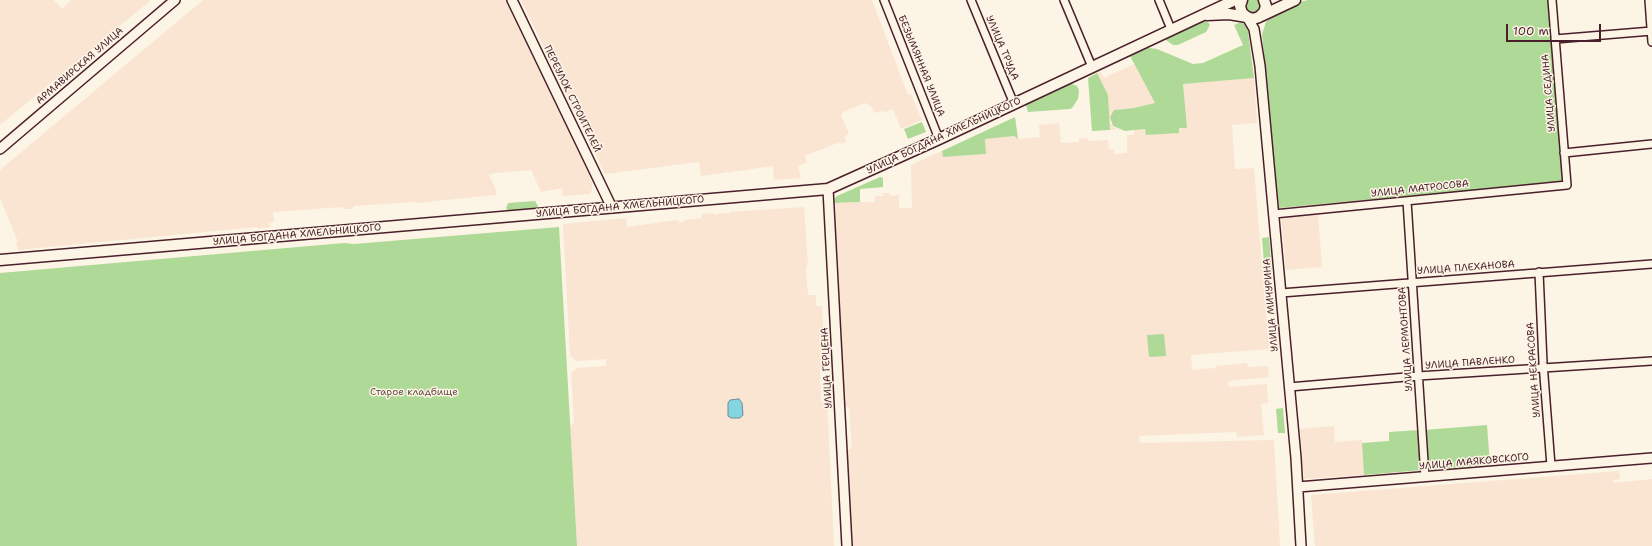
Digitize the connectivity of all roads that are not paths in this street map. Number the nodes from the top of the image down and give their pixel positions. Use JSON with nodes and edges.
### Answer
{"nodes":[{"id":1,"x":174,"y":0,"type":"edge"},
{"id":2,"x":512,"y":0,"type":"edge"},
{"id":3,"x":884,"y":0,"type":"edge"},
{"id":4,"x":971,"y":0,"type":"edge"},
{"id":5,"x":1064,"y":0,"type":"edge"},
{"id":6,"x":1159,"y":0,"type":"edge"},
{"id":7,"x":1235,"y":0,"type":"edge"},
{"id":8,"x":1242,"y":0,"type":"edge"},
{"id":9,"x":1264,"y":0,"type":"edge"},
{"id":10,"x":1294,"y":0,"type":"edge"},
{"id":11,"x":1552,"y":0,"type":"edge"},
{"id":12,"x":1649,"y":0,"type":"edge"},
{"id":13,"x":1203,"y":15,"type":"junction"},
{"id":14,"x":1247,"y":17,"type":"junction"},
{"id":15,"x":1259,"y":17,"type":"junction"},
{"id":16,"x":1172,"y":29,"type":"junction"},
{"id":17,"x":1652,"y":31,"type":"edge"},
{"id":18,"x":1555,"y":39,"type":"junction"},
{"id":19,"x":1652,"y":42,"type":"edge"},
{"id":20,"x":1259,"y":62,"type":"junction"},
{"id":21,"x":1092,"y":67,"type":"junction"},
{"id":22,"x":1014,"y":104,"type":"junction"},
{"id":23,"x":939,"y":139,"type":"junction"},
{"id":24,"x":1652,"y":144,"type":"edge"},
{"id":25,"x":0,"y":149,"type":"edge"},
{"id":26,"x":1564,"y":153,"type":"junction"},
{"id":27,"x":1567,"y":185,"type":"joint"},
{"id":28,"x":828,"y":189,"type":"junction"},
{"id":29,"x":1407,"y":201,"type":"junction"},
{"id":30,"x":612,"y":208,"type":"junction"},
{"id":31,"x":1274,"y":214,"type":"junction"},
{"id":32,"x":0,"y":260,"type":"edge"},
{"id":33,"x":1652,"y":264,"type":"edge"},
{"id":34,"x":1539,"y":272,"type":"junction"},
{"id":35,"x":1412,"y":282,"type":"junction"},
{"id":36,"x":1281,"y":293,"type":"junction"},
{"id":37,"x":1652,"y":361,"type":"edge"},
{"id":38,"x":1544,"y":368,"type":"junction"},
{"id":39,"x":1418,"y":376,"type":"junction"},
{"id":40,"x":1289,"y":387,"type":"junction"},
{"id":41,"x":1652,"y":458,"type":"edge"},
{"id":42,"x":1551,"y":466,"type":"junction"},
{"id":43,"x":1425,"y":477,"type":"junction"},
{"id":44,"x":1298,"y":487,"type":"junction"},
{"id":45,"x":847,"y":546,"type":"edge"},
{"id":46,"x":1301,"y":546,"type":"edge"}],
"edges":[{"from":1,"to":25,"type":"street","name":"АРМАВИРСКАЯ УЛИЦА"},
{"from":2,"to":30,"type":"street","name":"ПЕРЕУЛОК СТРОИТЕЛЕЙ"},
{"from":3,"to":23,"type":"street","name":"БЕЗЫМЯННАЯ УЛИЦА"},
{"from":4,"to":22,"type":"street","name":"УЛИЦА ТРУДА"},
{"from":5,"to":21,"type":"street"},
{"from":6,"to":16,"type":"street"},
{"from":7,"to":13,"type":"main road","name":"УЛИЦА БОГДАНА ХМЕЛЬНИЦКОГО"},
{"from":8,"to":14,"type":"main road"},
{"from":9,"to":15,"type":"main road"},
{"from":10,"to":15,"type":"main road"},
{"from":11,"to":18,"type":"street","name":"УЛИЦА СЕДИНА"},
{"from":12,"to":17,"type":"street"},
{"from":13,"to":14,"type":"main road","name":"УЛИЦА БОГДАНА ХМЕЛЬНИЦКОГО"},
{"from":13,"to":16,"type":"main road","name":"УЛИЦА БОГДАНА ХМЕЛЬНИЦКОГО"},
{"from":14,"to":15,"type":"main road","name":"УЛИЦА БОГДАНА ХМЕЛЬНИЦКОГО"},
{"from":14,"to":20,"type":"street","name":"УЛИЦА МИЧУРИНА"},
{"from":15,"to":20,"type":"street","name":"УЛИЦА МИЧУРИНА"},
{"from":16,"to":21,"type":"main road","name":"УЛИЦА БОГДАНА ХМЕЛЬНИЦКОГО"},
{"from":17,"to":18,"type":"street"},
{"from":17,"to":19,"type":"street"},
{"from":18,"to":26,"type":"street","name":"УЛИЦА СЕДИНА"},
{"from":20,"to":31,"type":"street","name":"УЛИЦА МИЧУРИНА"},
{"from":21,"to":22,"type":"main road","name":"УЛИЦА БОГДАНА ХМЕЛЬНИЦКОГО"},
{"from":22,"to":23,"type":"main road","name":"УЛИЦА БОГДАНА ХМЕЛЬНИЦКОГО"},
{"from":23,"to":28,"type":"main road","name":"УЛИЦА БОГДАНА ХМЕЛЬНИЦКОГО"},
{"from":24,"to":26,"type":"street"},
{"from":26,"to":27,"type":"street","name":"УЛИЦА СЕДИНА"},
{"from":27,"to":29,"type":"street","name":"УЛИЦА МАТРОСОВА"},
{"from":28,"to":30,"type":"main road","name":"УЛИЦА БОГДАНА ХМЕЛЬНИЦКОГО"},
{"from":28,"to":45,"type":"street","name":"УЛИЦА ГЕРЦЕНА"},
{"from":29,"to":31,"type":"street","name":"УЛИЦА МАТРОСОВА"},
{"from":29,"to":35,"type":"street","name":"УЛИЦА ЛЕРМОНТОВА"},
{"from":30,"to":32,"type":"main road","name":"УЛИЦА БОГДАНА ХМЕЛЬНИЦКОГО"},
{"from":31,"to":36,"type":"street","name":"УЛИЦА МИЧУРИНА"},
{"from":33,"to":34,"type":"street","name":"УЛИЦА ПЛЕХАНОВА"},
{"from":34,"to":35,"type":"street","name":"УЛИЦА ПЛЕХАНОВА"},
{"from":34,"to":38,"type":"street","name":"УЛИЦА НЕКРАСОВА"},
{"from":35,"to":36,"type":"street","name":"УЛИЦА ПЛЕХАНОВА"},
{"from":35,"to":39,"type":"street","name":"УЛИЦА ЛЕРМОНТОВА"},
{"from":36,"to":40,"type":"street","name":"УЛИЦА МИЧУРИНА"},
{"from":37,"to":38,"type":"street","name":"УЛИЦА ПАВЛЕНКО"},
{"from":38,"to":39,"type":"street","name":"УЛИЦА ПАВЛЕНКО"},
{"from":38,"to":42,"type":"street","name":"УЛИЦА НЕКРАСОВА"},
{"from":39,"to":40,"type":"street","name":"УЛИЦА ПАВЛЕНКО"},
{"from":39,"to":43,"type":"street","name":"УЛИЦА ЛЕРМОНТОВА"},
{"from":40,"to":44,"type":"street","name":"УЛИЦА МИЧУРИНА"},
{"from":41,"to":42,"type":"street","name":"УЛИЦА МАЯКОВСКОГО"},
{"from":42,"to":43,"type":"street","name":"УЛИЦА МАЯКОВСКОГО"},
{"from":43,"to":44,"type":"street","name":"УЛИЦА МАЯКОВСКОГО"},
{"from":44,"to":46,"type":"street","name":"УЛИЦА МИЧУРИНА"}]}
